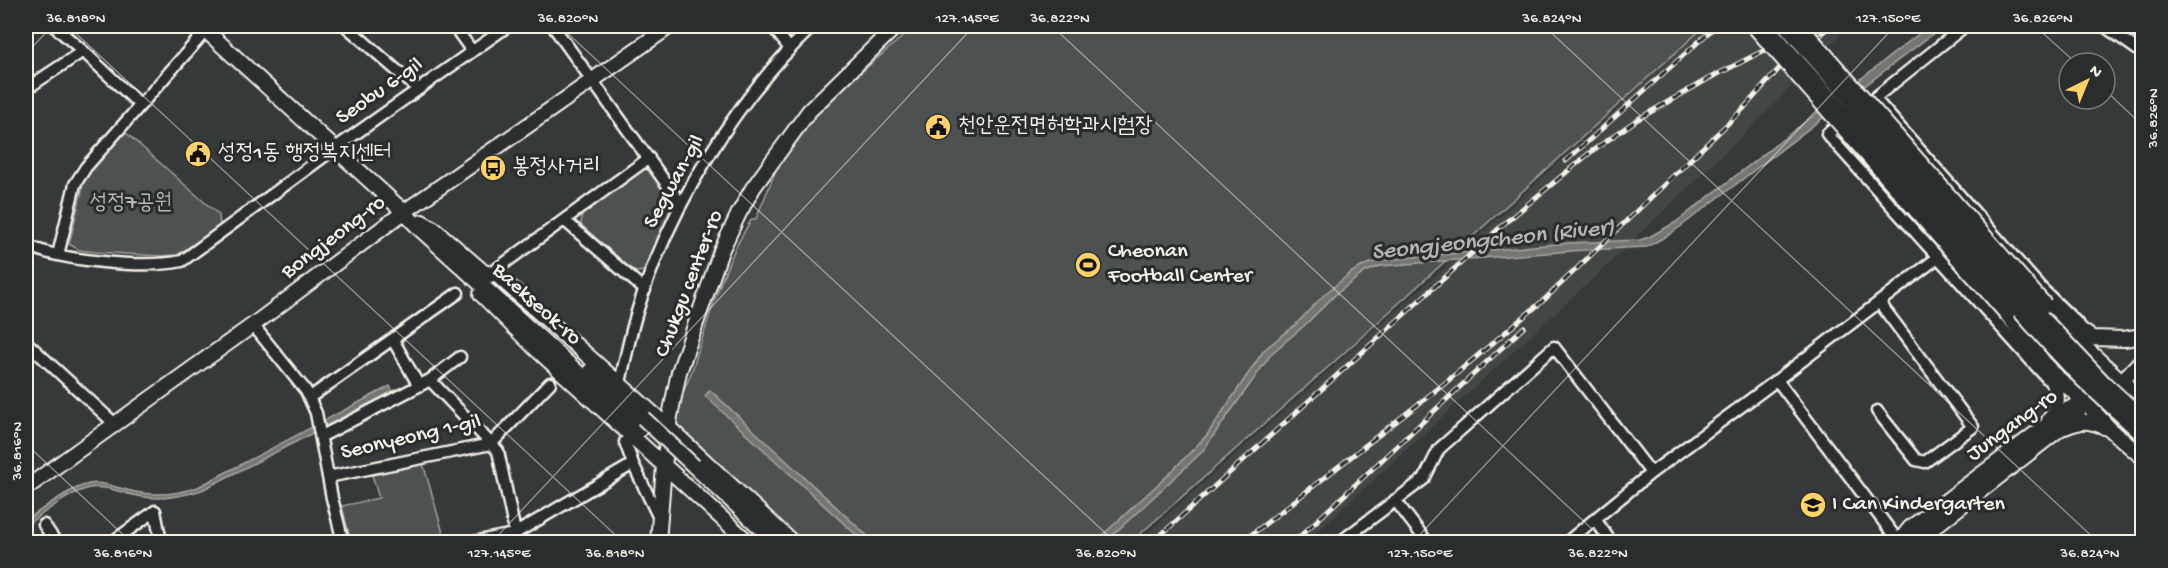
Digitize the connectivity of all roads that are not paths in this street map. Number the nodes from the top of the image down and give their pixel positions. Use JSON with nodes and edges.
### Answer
{"nodes":[{"id":1,"x":54,"y":26,"type":"edge"},
{"id":2,"x":346,"y":26,"type":"edge"},
{"id":3,"x":454,"y":26,"type":"edge"},
{"id":4,"x":508,"y":26,"type":"edge"},
{"id":5,"x":553,"y":26,"type":"edge"},
{"id":6,"x":670,"y":26,"type":"edge"},
{"id":7,"x":772,"y":26,"type":"edge"},
{"id":8,"x":813,"y":26,"type":"edge"},
{"id":9,"x":896,"y":26,"type":"edge"},
{"id":10,"x":1754,"y":26,"type":"edge"},
{"id":11,"x":1766,"y":26,"type":"edge"},
{"id":12,"x":1786,"y":26,"type":"edge"},
{"id":13,"x":1800,"y":26,"type":"edge"},
{"id":14,"x":1965,"y":26,"type":"edge"},
{"id":15,"x":2104,"y":26,"type":"edge"},
{"id":16,"x":206,"y":27,"type":"edge"},
{"id":17,"x":790,"y":49,"type":"junction"},
{"id":18,"x":83,"y":51,"type":"junction"},
{"id":19,"x":472,"y":51,"type":"junction"},
{"id":20,"x":2142,"y":53,"type":"edge"},
{"id":21,"x":593,"y":80,"type":"junction"},
{"id":22,"x":26,"y":89,"type":"edge"},
{"id":23,"x":418,"y":89,"type":"junction"},
{"id":24,"x":1875,"y":99,"type":"junction"},
{"id":25,"x":140,"y":104,"type":"junction"},
{"id":26,"x":1894,"y":121,"type":"junction"},
{"id":27,"x":1862,"y":123,"type":"junction"},
{"id":28,"x":334,"y":149,"type":"junction"},
{"id":29,"x":649,"y":158,"type":"junction"},
{"id":30,"x":1849,"y":159,"type":"junction"},
{"id":31,"x":681,"y":204,"type":"junction"},
{"id":32,"x":404,"y":212,"type":"junction"},
{"id":33,"x":564,"y":220,"type":"junction"},
{"id":34,"x":26,"y":245,"type":"edge"},
{"id":35,"x":58,"y":255,"type":"junction"},
{"id":36,"x":1937,"y":258,"type":"junction"},
{"id":37,"x":483,"y":274,"type":"junction"},
{"id":38,"x":645,"y":290,"type":"junction"},
{"id":39,"x":458,"y":293,"type":"dead end"},
{"id":40,"x":1880,"y":302,"type":"junction"},
{"id":41,"x":2045,"y":305,"type":"junction"},
{"id":42,"x":253,"y":325,"type":"junction"},
{"id":43,"x":2142,"y":336,"type":"edge"},
{"id":44,"x":2092,"y":338,"type":"junction"},
{"id":45,"x":393,"y":340,"type":"junction"},
{"id":46,"x":26,"y":342,"type":"edge"},
{"id":47,"x":460,"y":357,"type":"dead end"},
{"id":48,"x":2142,"y":360,"type":"edge"},
{"id":49,"x":2142,"y":367,"type":"edge"},
{"id":50,"x":2051,"y":372,"type":"junction"},
{"id":51,"x":430,"y":380,"type":"junction"},
{"id":52,"x":1777,"y":380,"type":"junction"},
{"id":53,"x":2121,"y":382,"type":"junction"},
{"id":54,"x":549,"y":383,"type":"dead end"},
{"id":55,"x":620,"y":383,"type":"junction"},
{"id":56,"x":419,"y":386,"type":"junction"},
{"id":57,"x":2142,"y":386,"type":"edge"},
{"id":58,"x":2055,"y":387,"type":"junction"},
{"id":59,"x":309,"y":398,"type":"junction"},
{"id":60,"x":2142,"y":400,"type":"edge"},
{"id":61,"x":2084,"y":401,"type":"junction"},
{"id":62,"x":1877,"y":411,"type":"dead end"},
{"id":63,"x":2142,"y":418,"type":"edge"},
{"id":64,"x":115,"y":424,"type":"junction"},
{"id":65,"x":669,"y":428,"type":"junction"},
{"id":66,"x":2061,"y":428,"type":"junction"},
{"id":67,"x":2110,"y":429,"type":"junction"},
{"id":68,"x":2038,"y":432,"type":"junction"},
{"id":69,"x":2142,"y":434,"type":"edge"},
{"id":70,"x":322,"y":436,"type":"junction"},
{"id":71,"x":626,"y":442,"type":"dead end"},
{"id":72,"x":490,"y":444,"type":"junction"},
{"id":73,"x":2142,"y":457,"type":"edge"},
{"id":74,"x":633,"y":464,"type":"junction"},
{"id":75,"x":664,"y":466,"type":"junction"},
{"id":76,"x":692,"y":470,"type":"junction"},
{"id":77,"x":1651,"y":472,"type":"junction"},
{"id":78,"x":328,"y":477,"type":"junction"},
{"id":79,"x":26,"y":488,"type":"edge"},
{"id":80,"x":1395,"y":500,"type":"junction"},
{"id":81,"x":1595,"y":519,"type":"junction"},
{"id":82,"x":660,"y":520,"type":"junction"},
{"id":83,"x":44,"y":525,"type":"dead end"},
{"id":84,"x":516,"y":538,"type":"edge"},
{"id":85,"x":56,"y":543,"type":"edge"},
{"id":86,"x":112,"y":543,"type":"edge"},
{"id":87,"x":161,"y":543,"type":"edge"},
{"id":88,"x":343,"y":543,"type":"edge"},
{"id":89,"x":473,"y":543,"type":"edge"},
{"id":90,"x":658,"y":543,"type":"edge"},
{"id":91,"x":748,"y":543,"type":"edge"},
{"id":92,"x":765,"y":543,"type":"edge"},
{"id":93,"x":776,"y":543,"type":"edge"},
{"id":94,"x":792,"y":543,"type":"edge"},
{"id":95,"x":1340,"y":543,"type":"edge"},
{"id":96,"x":1427,"y":543,"type":"edge"},
{"id":97,"x":1567,"y":543,"type":"edge"},
{"id":98,"x":1611,"y":543,"type":"edge"},
{"id":99,"x":1900,"y":543,"type":"edge"}],
"edges":[{"from":1,"to":18,"type":"street"},
{"from":2,"to":23,"type":"street"},
{"from":3,"to":19,"type":"street"},
{"from":4,"to":19,"type":"street","name":"Seobu 6-gil"},
{"from":5,"to":21,"type":"street"},
{"from":6,"to":21,"type":"main road","name":"Bongjeong-ro"},
{"from":7,"to":17,"type":"street"},
{"from":8,"to":17,"type":"street","name":"Segwan-gil"},
{"from":9,"to":65,"type":"main road","name":"Chukgu center-ro"},
{"from":10,"to":50,"type":"main road","bridge":true},
{"from":11,"to":69,"type":"main road","bridge":true},
{"from":12,"to":63,"type":"main road","bridge":true},
{"from":13,"to":41,"type":"main road","bridge":true},
{"from":14,"to":24,"type":"street"},
{"from":15,"to":20,"type":"street"},
{"from":16,"to":25,"type":"street"},
{"from":16,"to":28,"type":"main road","name":"Baekseok-ro"},
{"from":17,"to":31,"type":"street","name":"Segwan-gil"},
{"from":18,"to":22,"type":"street"},
{"from":18,"to":25,"type":"street"},
{"from":19,"to":23,"type":"street","name":"Seobu 6-gil"},
{"from":21,"to":29,"type":"street"},
{"from":21,"to":32,"type":"main road","name":"Bongjeong-ro"},
{"from":23,"to":28,"type":"street","name":"Seobu 6-gil"},
{"from":24,"to":26,"type":"street"},
{"from":24,"to":27,"type":"street"},
{"from":24,"to":30,"type":"street","name":"Jungang-ro"},
{"from":25,"to":35,"type":"street"},
{"from":26,"to":27,"type":"street"},
{"from":26,"to":44,"type":"street"},
{"from":27,"to":30,"type":"street"},
{"from":28,"to":32,"type":"main road","name":"Baekseok-ro"},
{"from":28,"to":35,"type":"street","name":"Seobu 6-gil"},
{"from":29,"to":31,"type":"street"},
{"from":29,"to":33,"type":"street"},
{"from":30,"to":36,"type":"street","name":"Jungang-ro"},
{"from":31,"to":38,"type":"street","name":"Segwan-gil"},
{"from":32,"to":37,"type":"main road","name":"Baekseok-ro"},
{"from":32,"to":42,"type":"main road","name":"Bongjeong-ro"},
{"from":33,"to":37,"type":"street"},
{"from":33,"to":38,"type":"street"},
{"from":34,"to":35,"type":"street","name":"Seobu 6-gil"},
{"from":36,"to":40,"type":"street"},
{"from":36,"to":58,"type":"street","name":"Jungang-ro"},
{"from":37,"to":55,"type":"main road"},
{"from":37,"to":75,"type":"main road"},
{"from":37,"to":76,"type":"main road","name":"Baekseok-ro"},
{"from":38,"to":55,"type":"street","name":"Segwan-gil"},
{"from":39,"to":45,"type":"street"},
{"from":40,"to":52,"type":"street"},
{"from":40,"to":62,"type":"street","name":"Jungang-ro"},
{"from":41,"to":44,"type":"main road"},
{"from":41,"to":53,"type":"main road"},
{"from":42,"to":59,"type":"street"},
{"from":42,"to":64,"type":"main road","name":"Bongjeong-ro"},
{"from":43,"to":44,"type":"main road"},
{"from":45,"to":56,"type":"street"},
{"from":45,"to":59,"type":"street"},
{"from":46,"to":64,"type":"street"},
{"from":47,"to":51,"type":"street"},
{"from":48,"to":53,"type":"main road"},
{"from":49,"to":53,"type":"main road"},
{"from":50,"to":58,"type":"main road"},
{"from":50,"to":61,"type":"main road"},
{"from":51,"to":56,"type":"street"},
{"from":51,"to":72,"type":"street"},
{"from":52,"to":77,"type":"street"},
{"from":52,"to":99,"type":"street"},
{"from":53,"to":57,"type":"main road"},
{"from":53,"to":60,"type":"main road"},
{"from":53,"to":61,"type":"main road"},
{"from":54,"to":72,"type":"street","name":"Seonyeong 1-gil"},
{"from":55,"to":65,"type":"main road"},
{"from":56,"to":70,"type":"street"},
{"from":58,"to":68,"type":"main road"},
{"from":59,"to":70,"type":"street"},
{"from":61,"to":66,"type":"main road","name":"Jungang-ro"},
{"from":61,"to":67,"type":"main road"},
{"from":61,"to":68,"type":"main road","name":"Jungang-ro"},
{"from":64,"to":79,"type":"main road","name":"Bongjeong-ro"},
{"from":65,"to":75,"type":"main road","name":"Chukgu center-ro"},
{"from":65,"to":94,"type":"main road"},
{"from":66,"to":67,"type":"main road"},
{"from":66,"to":99,"type":"main road","name":"Jungang-ro"},
{"from":67,"to":73,"type":"main road"},
{"from":68,"to":99,"type":"main road","name":"Jungang-ro"},
{"from":70,"to":78,"type":"street"},
{"from":71,"to":74,"type":"street"},
{"from":72,"to":78,"type":"street","name":"Seonyeong 1-gil"},
{"from":72,"to":84,"type":"street"},
{"from":74,"to":82,"type":"street"},
{"from":74,"to":84,"type":"street"},
{"from":75,"to":82,"type":"main road","name":"Chukgu center-ro"},
{"from":75,"to":91,"type":"main road"},
{"from":76,"to":92,"type":"main road"},
{"from":76,"to":93,"type":"main road"},
{"from":77,"to":80,"type":"street"},
{"from":77,"to":81,"type":"street"},
{"from":78,"to":88,"type":"street"},
{"from":80,"to":95,"type":"street"},
{"from":80,"to":96,"type":"street"},
{"from":81,"to":97,"type":"street"},
{"from":81,"to":98,"type":"street"},
{"from":82,"to":90,"type":"main road","name":"Chukgu center-ro"},
{"from":83,"to":85,"type":"street"},
{"from":84,"to":89,"type":"street"},
{"from":86,"to":87,"type":"street"}]}
